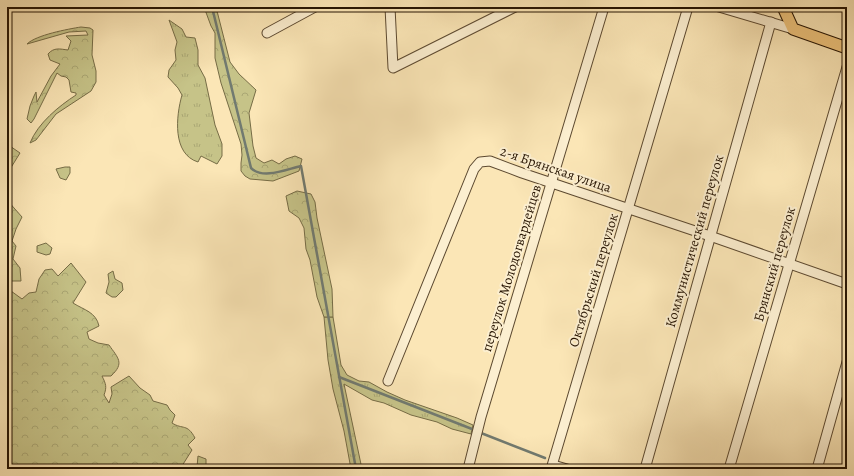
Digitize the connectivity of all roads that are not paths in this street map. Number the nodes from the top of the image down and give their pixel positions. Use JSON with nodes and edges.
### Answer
{"nodes":[{"id":1,"x":315,"y":7,"type":"edge"},
{"id":2,"x":390,"y":7,"type":"edge"},
{"id":3,"x":515,"y":7,"type":"edge"},
{"id":4,"x":604,"y":7,"type":"edge"},
{"id":5,"x":688,"y":7,"type":"edge"},
{"id":6,"x":719,"y":7,"type":"edge"},
{"id":7,"x":783,"y":7,"type":"edge"},
{"id":8,"x":771,"y":22,"type":"junction"},
{"id":9,"x":793,"y":29,"type":"junction"},
{"id":10,"x":267,"y":33,"type":"dead end"},
{"id":11,"x":847,"y":48,"type":"edge"},
{"id":12,"x":847,"y":67,"type":"edge"},
{"id":13,"x":551,"y":183,"type":"junction"},
{"id":14,"x":629,"y":208,"type":"junction"},
{"id":15,"x":710,"y":236,"type":"junction"},
{"id":16,"x":789,"y":263,"type":"junction"},
{"id":17,"x":847,"y":284,"type":"edge"},
{"id":18,"x":847,"y":362,"type":"edge"},
{"id":19,"x":388,"y":381,"type":"dead end"},
{"id":20,"x":552,"y":467,"type":"edge"},
{"id":21,"x":468,"y":469,"type":"edge"},
{"id":22,"x":567,"y":469,"type":"edge"},
{"id":23,"x":645,"y":469,"type":"edge"},
{"id":24,"x":729,"y":469,"type":"edge"},
{"id":25,"x":817,"y":469,"type":"edge"}],
"edges":[{"from":1,"to":10,"type":"street"},
{"from":2,"to":3,"type":"street"},
{"from":4,"to":13,"type":"street","name":"переулок Молодогвардейцев"},
{"from":5,"to":14,"type":"street","name":"Октябрьский переулок"},
{"from":6,"to":8,"type":"street"},
{"from":7,"to":9,"type":"main road"},
{"from":8,"to":9,"type":"street"},
{"from":8,"to":15,"type":"street","name":"Коммунистический переулок"},
{"from":9,"to":11,"type":"main road"},
{"from":12,"to":16,"type":"street","name":"Брянский переулок"},
{"from":13,"to":14,"type":"street","name":"2-я Брянская улица"},
{"from":13,"to":19,"type":"street","name":"2-я Брянская улица"},
{"from":13,"to":21,"type":"street","name":"переулок Молодогвардейцев"},
{"from":14,"to":15,"type":"street","name":"2-я Брянская улица"},
{"from":14,"to":20,"type":"street","name":"Октябрьский переулок"},
{"from":15,"to":16,"type":"street","name":"2-я Брянская улица"},
{"from":15,"to":23,"type":"street","name":"Коммунистический переулок"},
{"from":16,"to":17,"type":"street","name":"2-я Брянская улица"},
{"from":16,"to":24,"type":"street","name":"Брянский переулок"},
{"from":18,"to":25,"type":"street"},
{"from":20,"to":22,"type":"street"}]}
